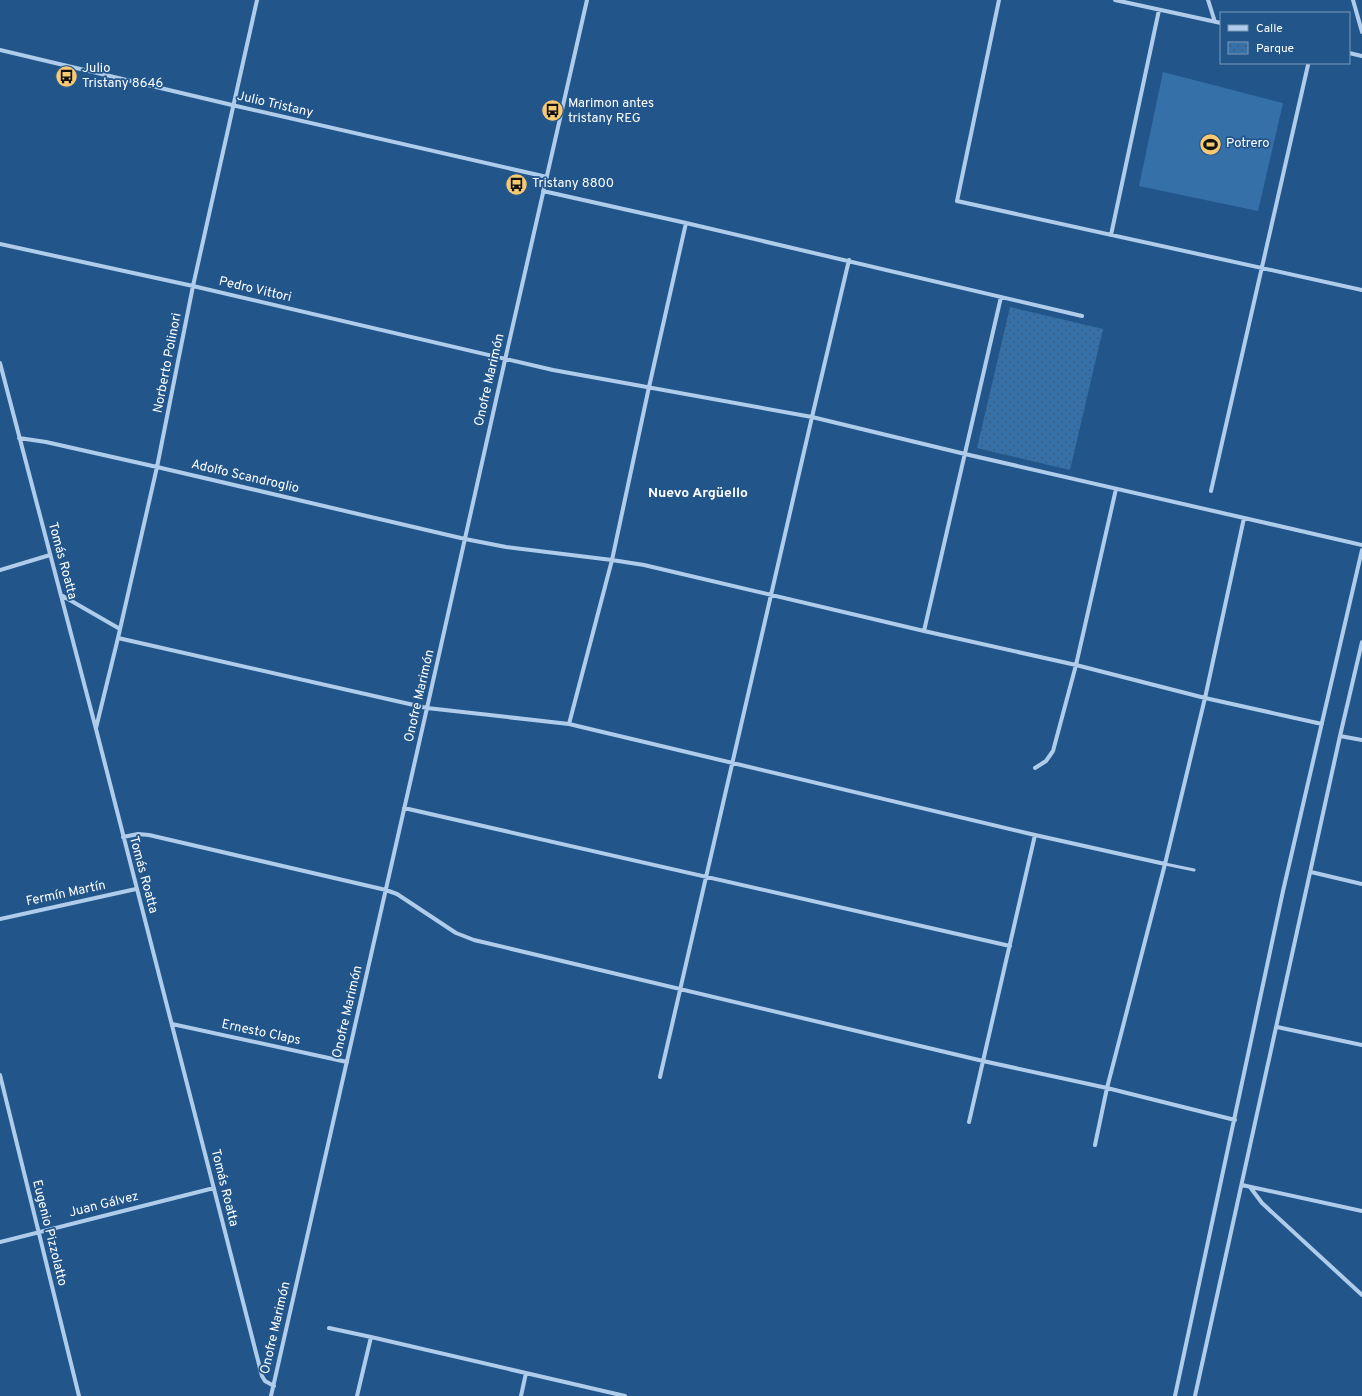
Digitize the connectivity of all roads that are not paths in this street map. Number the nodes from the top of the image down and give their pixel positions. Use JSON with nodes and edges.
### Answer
{"nodes":[{"id":1,"x":257,"y":0,"type":"edge"},
{"id":2,"x":587,"y":0,"type":"edge"},
{"id":3,"x":999,"y":0,"type":"edge"},
{"id":4,"x":1115,"y":0,"type":"edge"},
{"id":5,"x":1208,"y":0,"type":"edge"},
{"id":6,"x":1353,"y":0,"type":"edge"},
{"id":7,"x":1159,"y":10,"type":"junction"},
{"id":8,"x":1215,"y":22,"type":"junction"},
{"id":9,"x":1220,"y":23,"type":"edge"},
{"id":10,"x":1362,"y":32,"type":"edge"},
{"id":11,"x":0,"y":50,"type":"edge"},
{"id":12,"x":1350,"y":53,"type":"edge"},
{"id":13,"x":1362,"y":56,"type":"edge"},
{"id":14,"x":1308,"y":65,"type":"dead end"},
{"id":15,"x":232,"y":105,"type":"junction"},
{"id":16,"x":547,"y":177,"type":"junction"},
{"id":17,"x":543,"y":191,"type":"junction"},
{"id":18,"x":686,"y":222,"type":"junction"},
{"id":19,"x":1111,"y":235,"type":"junction"},
{"id":20,"x":0,"y":244,"type":"edge"},
{"id":21,"x":849,"y":260,"type":"junction"},
{"id":22,"x":1261,"y":268,"type":"junction"},
{"id":23,"x":193,"y":286,"type":"junction"},
{"id":24,"x":1362,"y":290,"type":"edge"},
{"id":25,"x":1001,"y":297,"type":"junction"},
{"id":26,"x":1082,"y":316,"type":"dead end"},
{"id":27,"x":504,"y":360,"type":"junction"},
{"id":28,"x":0,"y":363,"type":"edge"},
{"id":29,"x":649,"y":387,"type":"junction"},
{"id":30,"x":812,"y":417,"type":"junction"},
{"id":31,"x":19,"y":438,"type":"junction"},
{"id":32,"x":965,"y":454,"type":"junction"},
{"id":33,"x":157,"y":467,"type":"junction"},
{"id":34,"x":1116,"y":488,"type":"junction"},
{"id":35,"x":1211,"y":491,"type":"dead end"},
{"id":36,"x":1244,"y":518,"type":"junction"},
{"id":37,"x":465,"y":539,"type":"junction"},
{"id":38,"x":1362,"y":545,"type":"edge"},
{"id":39,"x":1362,"y":550,"type":"edge"},
{"id":40,"x":50,"y":555,"type":"junction"},
{"id":41,"x":612,"y":560,"type":"junction"},
{"id":42,"x":0,"y":570,"type":"edge"},
{"id":43,"x":61,"y":595,"type":"junction"},
{"id":44,"x":771,"y":595,"type":"junction"},
{"id":45,"x":120,"y":629,"type":"junction"},
{"id":46,"x":924,"y":631,"type":"junction"},
{"id":47,"x":118,"y":638,"type":"junction"},
{"id":48,"x":1362,"y":642,"type":"edge"},
{"id":49,"x":1076,"y":665,"type":"junction"},
{"id":50,"x":1205,"y":698,"type":"junction"},
{"id":51,"x":427,"y":708,"type":"junction"},
{"id":52,"x":569,"y":724,"type":"junction"},
{"id":53,"x":1322,"y":724,"type":"junction"},
{"id":54,"x":96,"y":728,"type":"junction"},
{"id":55,"x":1340,"y":736,"type":"junction"},
{"id":56,"x":1362,"y":740,"type":"edge"},
{"id":57,"x":732,"y":762,"type":"junction"},
{"id":58,"x":1035,"y":768,"type":"dead end"},
{"id":59,"x":404,"y":808,"type":"junction"},
{"id":60,"x":1035,"y":835,"type":"junction"},
{"id":61,"x":123,"y":838,"type":"junction"},
{"id":62,"x":1165,"y":864,"type":"junction"},
{"id":63,"x":1194,"y":870,"type":"dead end"},
{"id":64,"x":1311,"y":872,"type":"junction"},
{"id":65,"x":705,"y":878,"type":"junction"},
{"id":66,"x":1362,"y":884,"type":"edge"},
{"id":67,"x":136,"y":889,"type":"junction"},
{"id":68,"x":386,"y":890,"type":"junction"},
{"id":69,"x":0,"y":919,"type":"edge"},
{"id":70,"x":1010,"y":946,"type":"junction"},
{"id":71,"x":680,"y":989,"type":"junction"},
{"id":72,"x":172,"y":1024,"type":"junction"},
{"id":73,"x":1277,"y":1027,"type":"junction"},
{"id":74,"x":1362,"y":1046,"type":"edge"},
{"id":75,"x":983,"y":1061,"type":"junction"},
{"id":76,"x":347,"y":1062,"type":"junction"},
{"id":77,"x":0,"y":1075,"type":"edge"},
{"id":78,"x":660,"y":1077,"type":"dead end"},
{"id":79,"x":1108,"y":1088,"type":"junction"},
{"id":80,"x":1235,"y":1120,"type":"junction"},
{"id":81,"x":969,"y":1122,"type":"dead end"},
{"id":82,"x":1095,"y":1145,"type":"dead end"},
{"id":83,"x":1242,"y":1185,"type":"junction"},
{"id":84,"x":1250,"y":1186,"type":"junction"},
{"id":85,"x":214,"y":1188,"type":"junction"},
{"id":86,"x":1362,"y":1211,"type":"edge"},
{"id":87,"x":38,"y":1232,"type":"junction"},
{"id":88,"x":0,"y":1242,"type":"edge"},
{"id":89,"x":1362,"y":1295,"type":"edge"},
{"id":90,"x":329,"y":1328,"type":"dead end"},
{"id":91,"x":371,"y":1337,"type":"junction"},
{"id":92,"x":526,"y":1373,"type":"junction"},
{"id":93,"x":274,"y":1386,"type":"junction"},
{"id":94,"x":79,"y":1396,"type":"edge"},
{"id":95,"x":271,"y":1396,"type":"edge"},
{"id":96,"x":357,"y":1396,"type":"edge"},
{"id":97,"x":521,"y":1396,"type":"edge"},
{"id":98,"x":625,"y":1396,"type":"edge"},
{"id":99,"x":1175,"y":1396,"type":"edge"},
{"id":100,"x":1195,"y":1396,"type":"edge"}],
"edges":[{"from":1,"to":15,"type":"street","name":"Norberto Polinori"},
{"from":2,"to":16,"type":"street","name":"Onofre Marimón"},
{"from":3,"to":19,"type":"street"},
{"from":4,"to":7,"type":"street"},
{"from":5,"to":8,"type":"street"},
{"from":6,"to":10,"type":"street"},
{"from":7,"to":8,"type":"street"},
{"from":7,"to":19,"type":"street"},
{"from":8,"to":9,"type":"street"},
{"from":11,"to":15,"type":"street","name":"Julio Tristany"},
{"from":12,"to":13,"type":"street"},
{"from":14,"to":22,"type":"street"},
{"from":15,"to":16,"type":"street","name":"Julio Tristany"},
{"from":15,"to":23,"type":"street","name":"Norberto Polinori"},
{"from":16,"to":17,"type":"street","name":"Onofre Marimón"},
{"from":17,"to":18,"type":"street"},
{"from":17,"to":27,"type":"street","name":"Onofre Marimón"},
{"from":18,"to":21,"type":"street"},
{"from":18,"to":29,"type":"street"},
{"from":19,"to":22,"type":"street"},
{"from":20,"to":23,"type":"street","name":"Pedro Vittori"},
{"from":21,"to":25,"type":"street"},
{"from":21,"to":30,"type":"street"},
{"from":22,"to":24,"type":"street"},
{"from":22,"to":35,"type":"street"},
{"from":23,"to":27,"type":"street","name":"Pedro Vittori"},
{"from":23,"to":33,"type":"street","name":"Norberto Polinori"},
{"from":25,"to":26,"type":"street"},
{"from":25,"to":32,"type":"street"},
{"from":27,"to":29,"type":"street","name":"Pedro Vittori"},
{"from":27,"to":37,"type":"street","name":"Onofre Marimón"},
{"from":28,"to":31,"type":"street","name":"Tomás Roatta"},
{"from":29,"to":30,"type":"street","name":"Pedro Vittori"},
{"from":29,"to":41,"type":"street"},
{"from":30,"to":32,"type":"street","name":"Pedro Vittori"},
{"from":30,"to":44,"type":"street"},
{"from":31,"to":33,"type":"street","name":"Adolfo Scandroglio"},
{"from":31,"to":40,"type":"street","name":"Tomás Roatta"},
{"from":32,"to":34,"type":"street","name":"Pedro Vittori"},
{"from":32,"to":46,"type":"street"},
{"from":33,"to":37,"type":"street","name":"Adolfo Scandroglio"},
{"from":33,"to":45,"type":"street","name":"Norberto Polinori"},
{"from":34,"to":36,"type":"street","name":"Pedro Vittori"},
{"from":34,"to":49,"type":"street"},
{"from":36,"to":38,"type":"street","name":"Pedro Vittori"},
{"from":36,"to":50,"type":"street"},
{"from":37,"to":41,"type":"street","name":"Adolfo Scandroglio"},
{"from":37,"to":51,"type":"street","name":"Onofre Marimón"},
{"from":39,"to":53,"type":"street"},
{"from":40,"to":42,"type":"street"},
{"from":40,"to":43,"type":"street","name":"Tomás Roatta"},
{"from":41,"to":44,"type":"street","name":"Adolfo Scandroglio"},
{"from":41,"to":52,"type":"street"},
{"from":43,"to":45,"type":"street"},
{"from":43,"to":54,"type":"street","name":"Tomás Roatta"},
{"from":44,"to":46,"type":"street","name":"Adolfo Scandroglio"},
{"from":44,"to":57,"type":"street"},
{"from":45,"to":47,"type":"street","name":"Norberto Polinori"},
{"from":46,"to":49,"type":"street","name":"Adolfo Scandroglio"},
{"from":47,"to":51,"type":"street"},
{"from":47,"to":54,"type":"street","name":"Norberto Polinori"},
{"from":48,"to":55,"type":"street"},
{"from":49,"to":50,"type":"street","name":"Adolfo Scandroglio"},
{"from":49,"to":58,"type":"street"},
{"from":50,"to":53,"type":"street","name":"Adolfo Scandroglio"},
{"from":50,"to":62,"type":"street"},
{"from":51,"to":52,"type":"street"},
{"from":51,"to":59,"type":"street","name":"Onofre Marimón"},
{"from":52,"to":57,"type":"street"},
{"from":53,"to":80,"type":"street"},
{"from":54,"to":61,"type":"street","name":"Tomás Roatta"},
{"from":55,"to":56,"type":"street"},
{"from":55,"to":64,"type":"street"},
{"from":57,"to":60,"type":"street"},
{"from":57,"to":65,"type":"street"},
{"from":59,"to":65,"type":"street"},
{"from":59,"to":68,"type":"street","name":"Onofre Marimón"},
{"from":60,"to":62,"type":"street"},
{"from":60,"to":70,"type":"street"},
{"from":61,"to":67,"type":"street","name":"Tomás Roatta"},
{"from":61,"to":68,"type":"street"},
{"from":62,"to":63,"type":"lane"},
{"from":62,"to":79,"type":"street"},
{"from":64,"to":66,"type":"street"},
{"from":64,"to":73,"type":"street"},
{"from":65,"to":70,"type":"street"},
{"from":65,"to":71,"type":"street"},
{"from":67,"to":69,"type":"street","name":"Fermín Martín"},
{"from":67,"to":72,"type":"street","name":"Tomás Roatta"},
{"from":68,"to":71,"type":"street"},
{"from":68,"to":76,"type":"street","name":"Onofre Marimón"},
{"from":70,"to":75,"type":"street"},
{"from":71,"to":75,"type":"street"},
{"from":71,"to":78,"type":"street"},
{"from":72,"to":76,"type":"street","name":"Ernesto Claps"},
{"from":72,"to":85,"type":"street","name":"Tomás Roatta"},
{"from":73,"to":74,"type":"street"},
{"from":73,"to":83,"type":"street"},
{"from":75,"to":79,"type":"street"},
{"from":75,"to":81,"type":"street"},
{"from":76,"to":93,"type":"street","name":"Onofre Marimón"},
{"from":77,"to":87,"type":"street","name":"Eugenio Pizzolatto"},
{"from":79,"to":80,"type":"street"},
{"from":79,"to":82,"type":"street"},
{"from":80,"to":99,"type":"street"},
{"from":83,"to":84,"type":"street"},
{"from":83,"to":100,"type":"street"},
{"from":84,"to":86,"type":"street"},
{"from":84,"to":89,"type":"street"},
{"from":85,"to":87,"type":"street","name":"Juan Gálvez"},
{"from":85,"to":93,"type":"street","name":"Tomás Roatta"},
{"from":87,"to":88,"type":"street","name":"Juan Gálvez"},
{"from":87,"to":94,"type":"street","name":"Eugenio Pizzolatto"},
{"from":90,"to":91,"type":"street"},
{"from":91,"to":92,"type":"street"},
{"from":91,"to":96,"type":"street"},
{"from":92,"to":97,"type":"street"},
{"from":92,"to":98,"type":"street"},
{"from":93,"to":95,"type":"street","name":"Onofre Marimón"}]}
